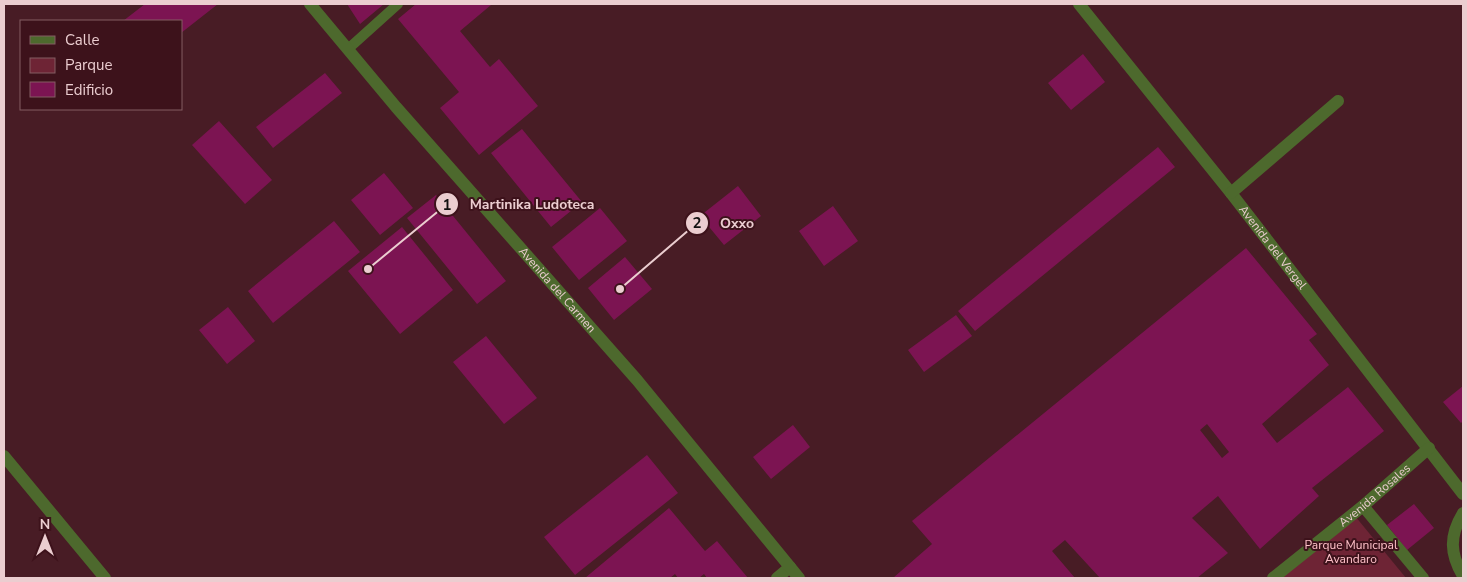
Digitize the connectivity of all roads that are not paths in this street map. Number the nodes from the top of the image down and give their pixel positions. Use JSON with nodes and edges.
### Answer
{"nodes":[{"id":1,"x":310,"y":4,"type":"edge"},
{"id":2,"x":398,"y":4,"type":"edge"},
{"id":3,"x":1079,"y":4,"type":"edge"},
{"id":4,"x":348,"y":49,"type":"junction"},
{"id":5,"x":1338,"y":101,"type":"dead end"},
{"id":6,"x":1232,"y":193,"type":"junction"},
{"id":7,"x":1429,"y":448,"type":"junction"},
{"id":8,"x":4,"y":456,"type":"edge"},
{"id":9,"x":1463,"y":494,"type":"edge"},
{"id":10,"x":1363,"y":506,"type":"junction"},
{"id":11,"x":1463,"y":514,"type":"edge"},
{"id":12,"x":790,"y":567,"type":"junction"},
{"id":13,"x":1463,"y":576,"type":"edge"},
{"id":14,"x":105,"y":578,"type":"edge"},
{"id":15,"x":777,"y":578,"type":"edge"},
{"id":16,"x":799,"y":578,"type":"edge"},
{"id":17,"x":1273,"y":578,"type":"edge"},
{"id":18,"x":1423,"y":578,"type":"edge"}],
"edges":[{"from":1,"to":4,"type":"street","name":"Avenida del Carmen"},
{"from":2,"to":4,"type":"lane"},
{"from":3,"to":6,"type":"street","name":"Avenida del Vergel"},
{"from":4,"to":12,"type":"street","name":"Avenida del Carmen"},
{"from":5,"to":6,"type":"street"},
{"from":6,"to":7,"type":"street","name":"Avenida del Vergel"},
{"from":7,"to":9,"type":"street","name":"Avenida del Vergel"},
{"from":7,"to":10,"type":"street","name":"Avenida Rosales"},
{"from":8,"to":14,"type":"street"},
{"from":10,"to":17,"type":"street","name":"Avenida Rosales"},
{"from":10,"to":18,"type":"street"},
{"from":11,"to":13,"type":"street"},
{"from":12,"to":15,"type":"street"},
{"from":12,"to":16,"type":"street","name":"Avenida del Carmen"}]}
